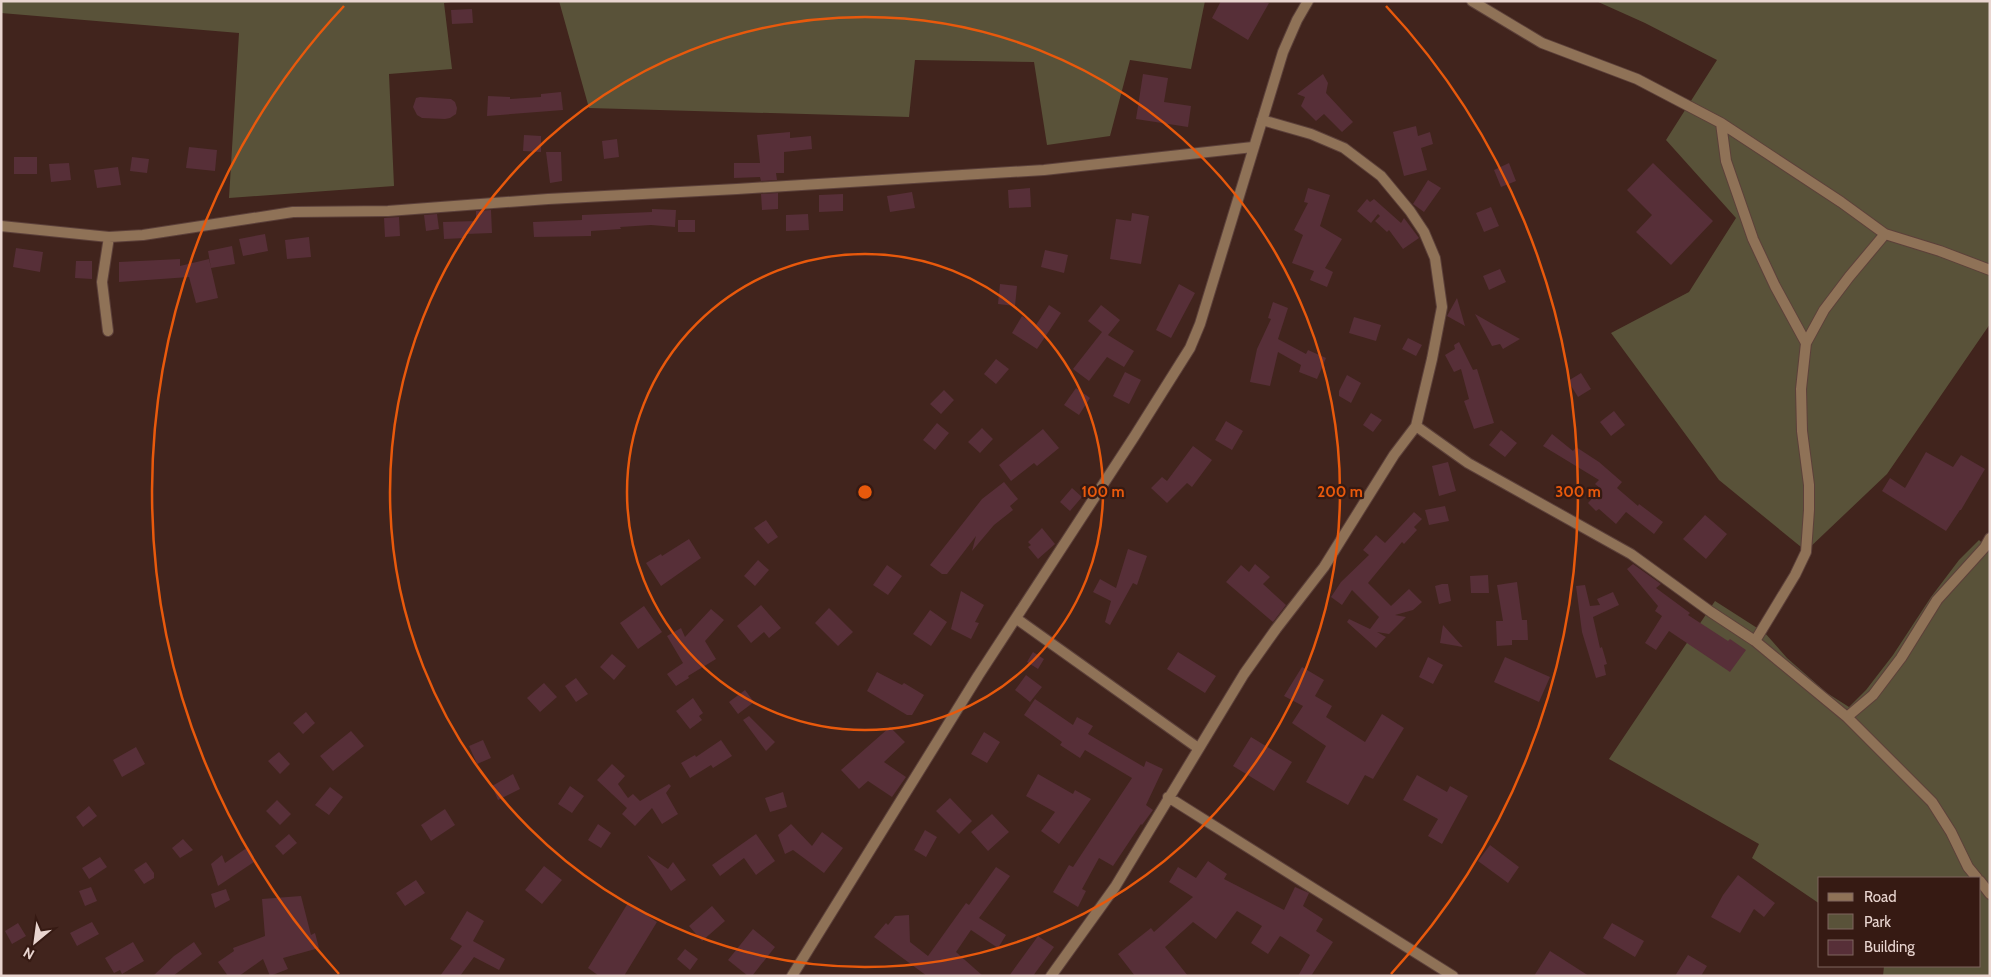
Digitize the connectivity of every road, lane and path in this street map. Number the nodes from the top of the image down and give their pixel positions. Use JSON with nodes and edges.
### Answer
{"nodes":[{"id":1,"x":1308,"y":1,"type":"edge"},
{"id":2,"x":1472,"y":1,"type":"edge"},
{"id":3,"x":1262,"y":120,"type":"junction"},
{"id":4,"x":1721,"y":123,"type":"junction"},
{"id":5,"x":1253,"y":147,"type":"junction"},
{"id":6,"x":1,"y":226,"type":"edge"},
{"id":7,"x":1885,"y":234,"type":"junction"},
{"id":8,"x":109,"y":237,"type":"junction"},
{"id":9,"x":1990,"y":270,"type":"edge"},
{"id":10,"x":108,"y":331,"type":"dead end"},
{"id":11,"x":1806,"y":343,"type":"junction"},
{"id":12,"x":1416,"y":426,"type":"junction"},
{"id":13,"x":1990,"y":538,"type":"edge"},
{"id":14,"x":1017,"y":619,"type":"junction"},
{"id":15,"x":1755,"y":641,"type":"junction"},
{"id":16,"x":1847,"y":717,"type":"junction"},
{"id":17,"x":1198,"y":748,"type":"junction"},
{"id":18,"x":1168,"y":797,"type":"junction"},
{"id":19,"x":1976,"y":877,"type":"edge"},
{"id":20,"x":1981,"y":882,"type":"edge"},
{"id":21,"x":1990,"y":894,"type":"edge"},
{"id":22,"x":792,"y":976,"type":"edge"},
{"id":23,"x":1050,"y":976,"type":"edge"},
{"id":24,"x":1452,"y":976,"type":"edge"}],
"edges":[{"from":1,"to":3,"type":"street"},
{"from":2,"to":4,"type":"street"},
{"from":3,"to":5,"type":"street"},
{"from":3,"to":12,"type":"street"},
{"from":4,"to":7,"type":"street"},
{"from":4,"to":11,"type":"street"},
{"from":5,"to":8,"type":"street"},
{"from":5,"to":14,"type":"street"},
{"from":6,"to":8,"type":"street"},
{"from":7,"to":9,"type":"street"},
{"from":7,"to":11,"type":"street"},
{"from":8,"to":10,"type":"street"},
{"from":11,"to":15,"type":"street"},
{"from":12,"to":15,"type":"street"},
{"from":12,"to":17,"type":"street"},
{"from":13,"to":16,"type":"street"},
{"from":14,"to":17,"type":"street"},
{"from":14,"to":22,"type":"street"},
{"from":15,"to":16,"type":"street"},
{"from":16,"to":19,"type":"street"},
{"from":17,"to":18,"type":"street"},
{"from":18,"to":23,"type":"street"},
{"from":18,"to":24,"type":"street"},
{"from":20,"to":21,"type":"street"}]}
